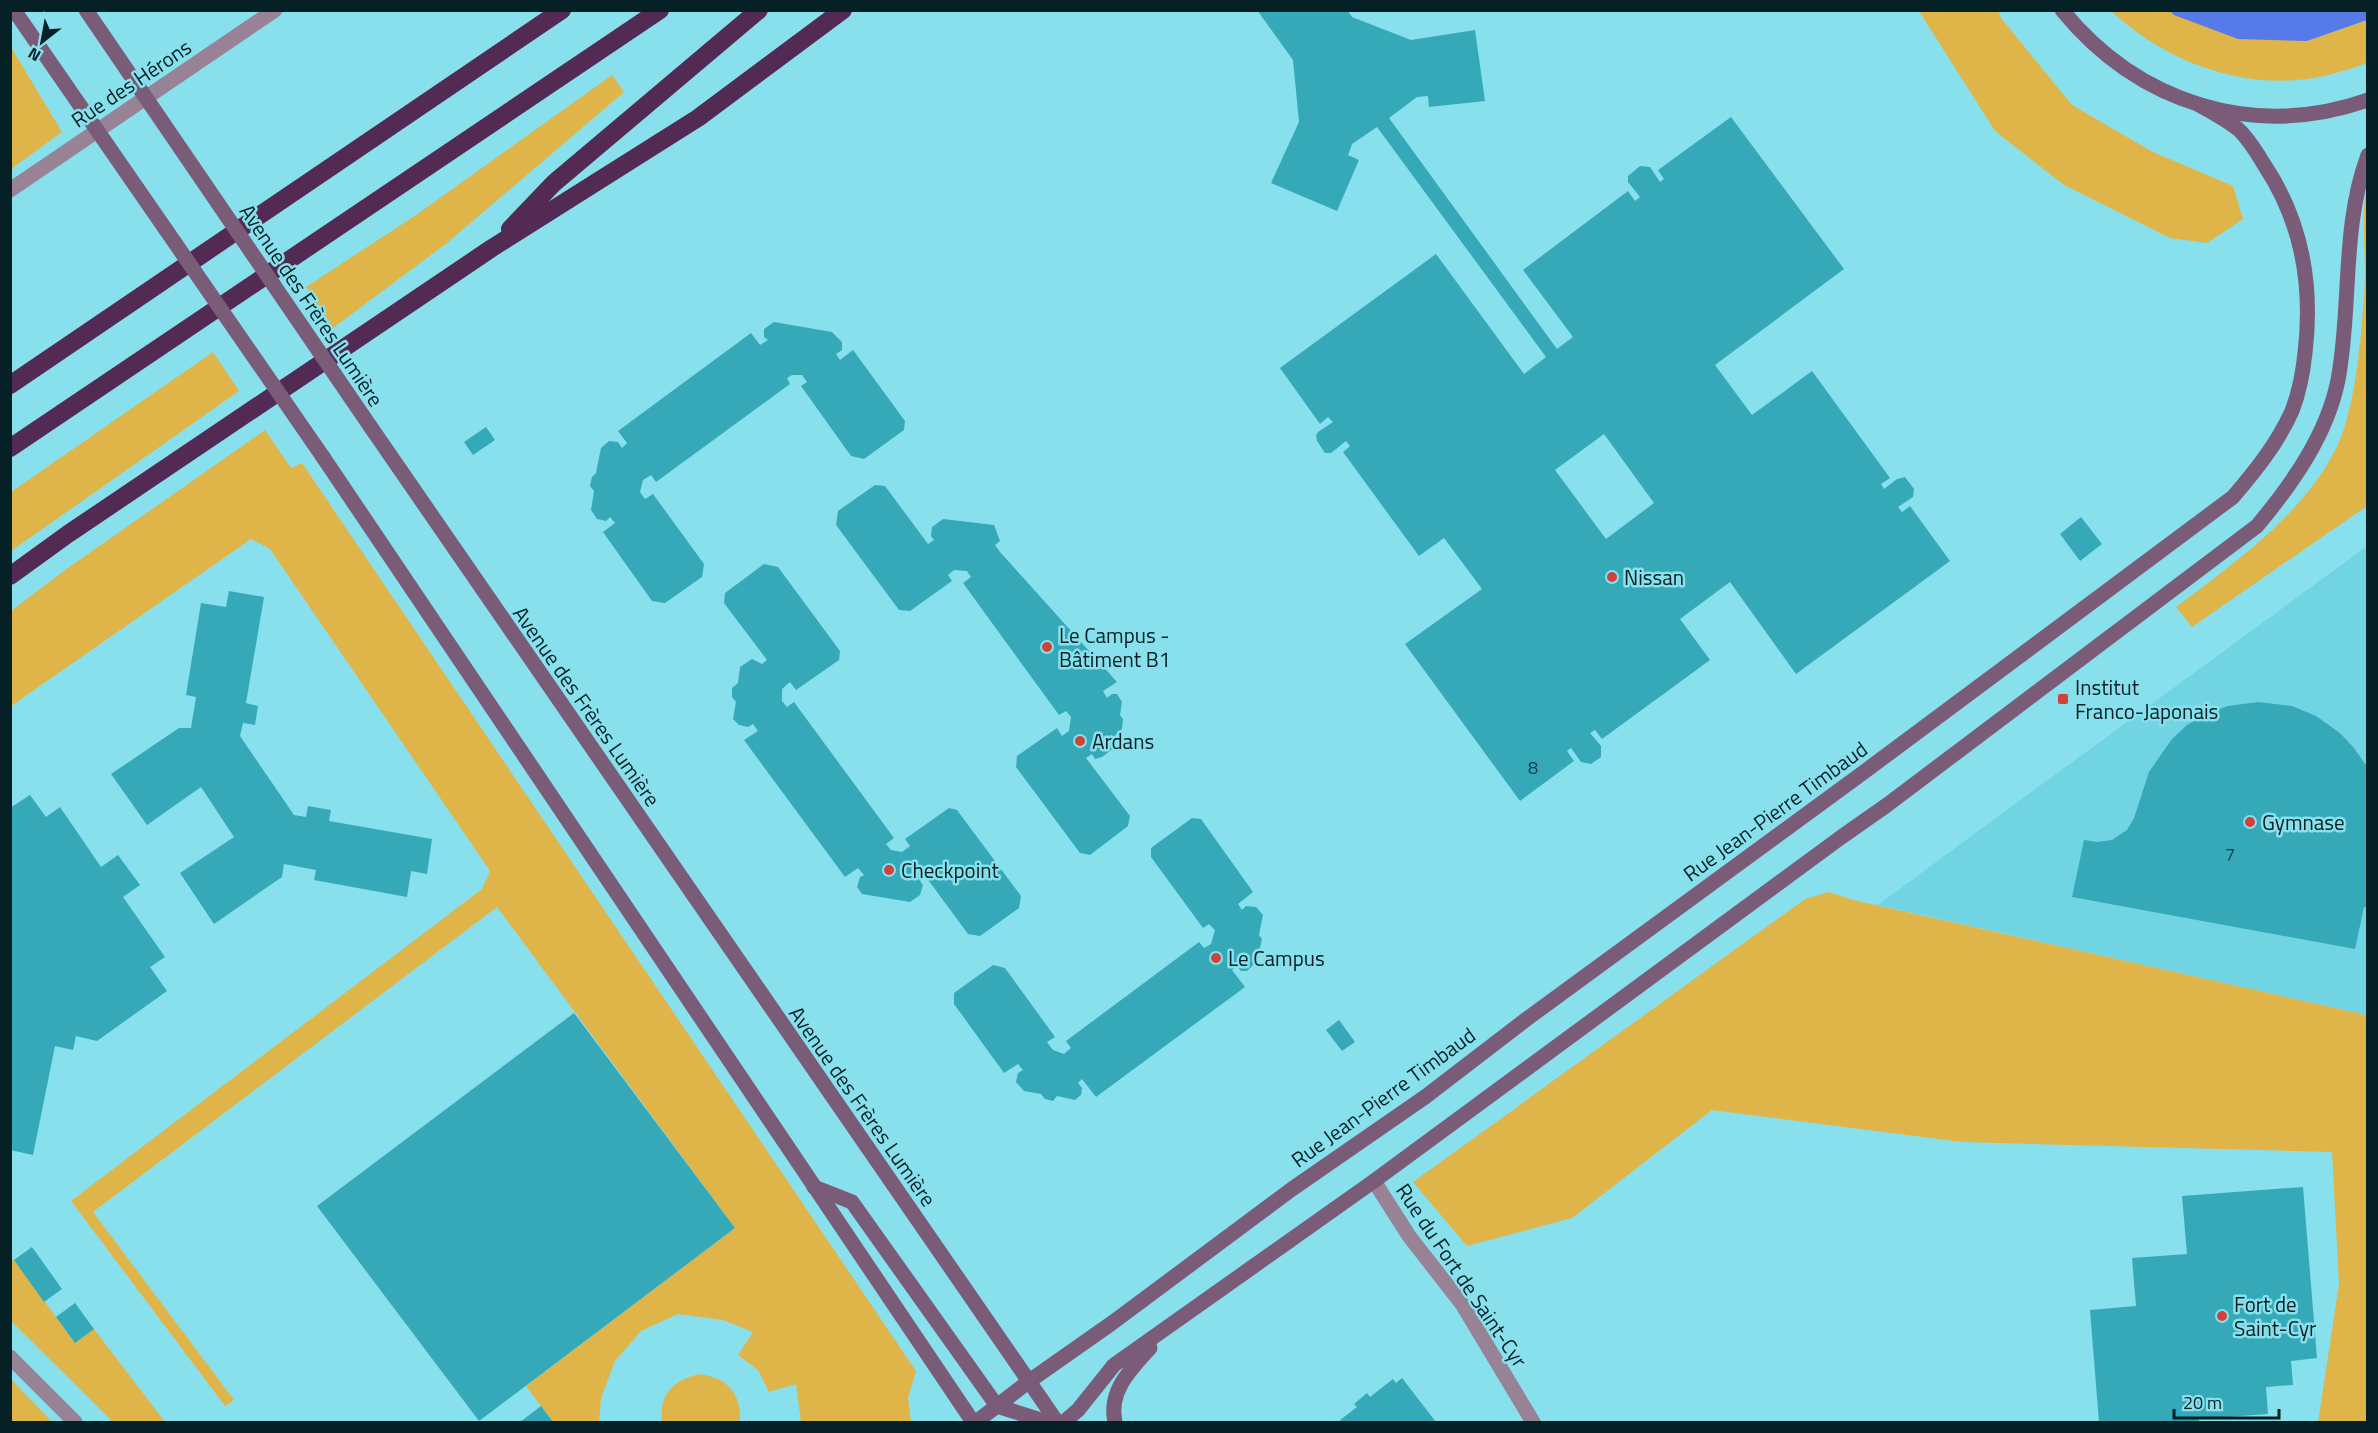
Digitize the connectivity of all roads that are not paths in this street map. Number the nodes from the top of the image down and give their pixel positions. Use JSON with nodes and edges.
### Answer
{"nodes":[{"id":1,"x":14,"y":10,"type":"edge"},
{"id":2,"x":86,"y":10,"type":"edge"},
{"id":3,"x":274,"y":10,"type":"edge"},
{"id":4,"x":562,"y":10,"type":"edge"},
{"id":5,"x":660,"y":10,"type":"edge"},
{"id":6,"x":759,"y":10,"type":"edge"},
{"id":7,"x":843,"y":10,"type":"edge"},
{"id":8,"x":2062,"y":10,"type":"edge"},
{"id":9,"x":2367,"y":100,"type":"edge"},
{"id":10,"x":2199,"y":105,"type":"junction"},
{"id":11,"x":2367,"y":155,"type":"edge"},
{"id":12,"x":10,"y":190,"type":"edge"},
{"id":13,"x":492,"y":248,"type":"junction"},
{"id":14,"x":10,"y":385,"type":"edge"},
{"id":15,"x":10,"y":448,"type":"edge"},
{"id":16,"x":10,"y":576,"type":"edge"},
{"id":17,"x":1374,"y":1181,"type":"junction"},
{"id":18,"x":814,"y":1186,"type":"junction"},
{"id":19,"x":1166,"y":1330,"type":"junction"},
{"id":20,"x":10,"y":1357,"type":"edge"},
{"id":21,"x":1028,"y":1382,"type":"junction"},
{"id":22,"x":996,"y":1407,"type":"junction"},
{"id":23,"x":75,"y":1422,"type":"edge"},
{"id":24,"x":974,"y":1422,"type":"edge"},
{"id":25,"x":1047,"y":1422,"type":"edge"},
{"id":26,"x":1057,"y":1422,"type":"edge"},
{"id":27,"x":1064,"y":1422,"type":"edge"},
{"id":28,"x":1115,"y":1422,"type":"edge"},
{"id":29,"x":1533,"y":1422,"type":"edge"}],
"edges":[{"from":1,"to":18,"type":"main road","bridge":true},
{"from":2,"to":21,"type":"main road","name":"Avenue des Frères Lumière","bridge":true},
{"from":3,"to":12,"type":"street","name":"Rue des Hérons"},
{"from":4,"to":14,"type":"highway"},
{"from":5,"to":15,"type":"highway"},
{"from":6,"to":13,"type":"highway"},
{"from":7,"to":13,"type":"highway"},
{"from":8,"to":10,"type":"main road"},
{"from":9,"to":10,"type":"main road"},
{"from":10,"to":21,"type":"main road","name":"Rue Jean-Pierre Timbaud"},
{"from":11,"to":17,"type":"main road"},
{"from":13,"to":16,"type":"highway"},
{"from":17,"to":19,"type":"main road"},
{"from":17,"to":29,"type":"street","name":"Rue du Fort de Saint-Cyr"},
{"from":18,"to":22,"type":"main road"},
{"from":18,"to":24,"type":"main road"},
{"from":19,"to":27,"type":"main road"},
{"from":19,"to":28,"type":"main road"},
{"from":20,"to":23,"type":"street"},
{"from":21,"to":22,"type":"main road","name":"Rue Jean-Pierre Timbaud"},
{"from":21,"to":26,"type":"main road","name":"Avenue des Frères Lumière"},
{"from":22,"to":24,"type":"main road","name":"Rue Jean-Pierre Timbaud"},
{"from":22,"to":25,"type":"main road"}]}
